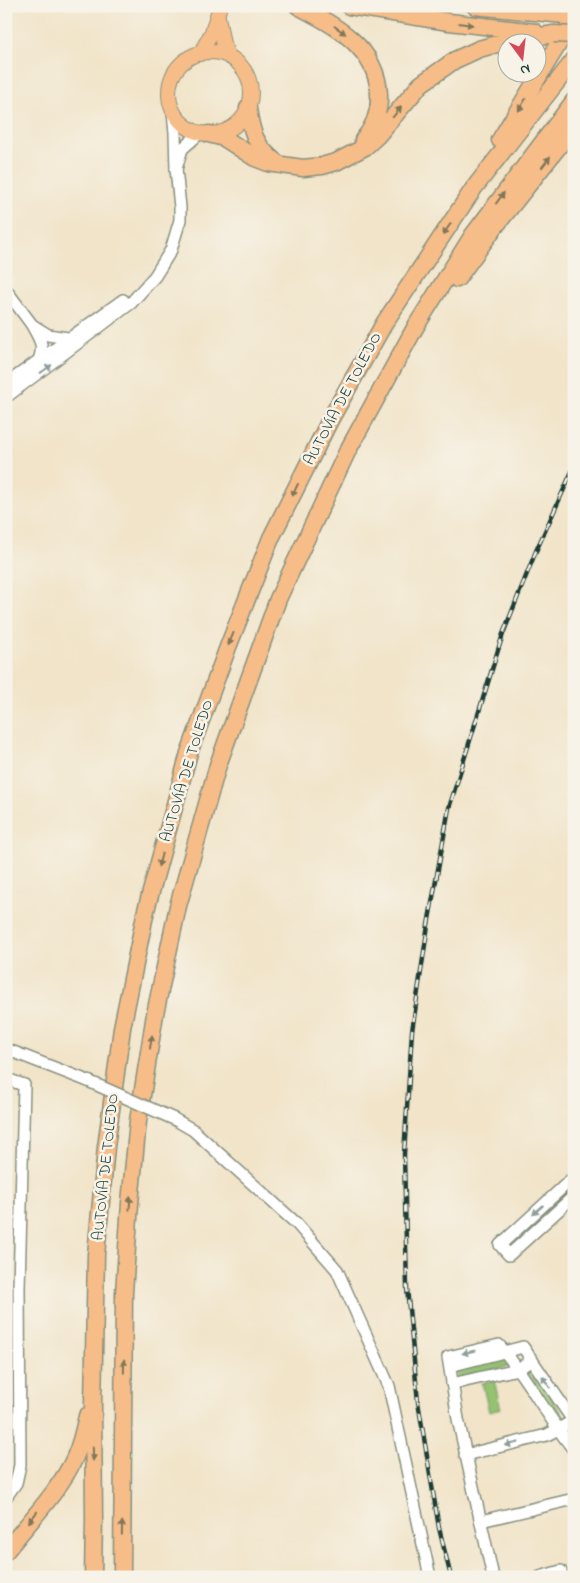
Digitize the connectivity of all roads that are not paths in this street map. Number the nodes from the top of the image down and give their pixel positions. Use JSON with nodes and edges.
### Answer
{"nodes":[{"id":1,"x":298,"y":6,"type":"edge"},
{"id":2,"x":349,"y":6,"type":"edge"},
{"id":3,"x":475,"y":6,"type":"edge"},
{"id":4,"x":524,"y":6,"type":"edge"},
{"id":5,"x":219,"y":11,"type":"edge"},
{"id":6,"x":538,"y":13,"type":"junction"},
{"id":7,"x":574,"y":17,"type":"edge"},
{"id":8,"x":511,"y":32,"type":"edge"},
{"id":9,"x":548,"y":34,"type":"edge"},
{"id":10,"x":574,"y":35,"type":"edge"},
{"id":11,"x":498,"y":44,"type":"edge"},
{"id":12,"x":200,"y":54,"type":"junction"},
{"id":13,"x":229,"y":58,"type":"junction"},
{"id":14,"x":574,"y":60,"type":"edge"},
{"id":15,"x":574,"y":101,"type":"edge"},
{"id":16,"x":248,"y":108,"type":"junction"},
{"id":17,"x":173,"y":112,"type":"junction"},
{"id":18,"x":574,"y":128,"type":"edge"},
{"id":19,"x":205,"y":134,"type":"junction"},
{"id":20,"x":349,"y":156,"type":"junction"},
{"id":21,"x":282,"y":166,"type":"junction"},
{"id":22,"x":176,"y":169,"type":"junction"},
{"id":23,"x":474,"y":188,"type":"junction"},
{"id":24,"x":162,"y":265,"type":"junction"},
{"id":25,"x":6,"y":290,"type":"edge"},
{"id":26,"x":32,"y":325,"type":"junction"},
{"id":27,"x":416,"y":326,"type":"junction"},
{"id":28,"x":68,"y":338,"type":"junction"},
{"id":29,"x":39,"y":360,"type":"junction"},
{"id":30,"x":6,"y":384,"type":"edge"},
{"id":31,"x":6,"y":397,"type":"edge"},
{"id":32,"x":6,"y":1049,"type":"edge"},
{"id":33,"x":6,"y":1079,"type":"edge"},
{"id":34,"x":574,"y":1177,"type":"edge"},
{"id":35,"x":574,"y":1196,"type":"edge"},
{"id":36,"x":6,"y":1288,"type":"edge"},
{"id":37,"x":18,"y":1288,"type":"junction"},
{"id":38,"x":503,"y":1349,"type":"junction"},
{"id":39,"x":532,"y":1360,"type":"junction"},
{"id":40,"x":518,"y":1369,"type":"junction"},
{"id":41,"x":452,"y":1384,"type":"junction"},
{"id":42,"x":92,"y":1405,"type":"junction"},
{"id":43,"x":573,"y":1422,"type":"edge"},
{"id":44,"x":558,"y":1431,"type":"junction"},
{"id":45,"x":574,"y":1450,"type":"edge"},
{"id":46,"x":465,"y":1455,"type":"junction"},
{"id":47,"x":6,"y":1496,"type":"edge"},
{"id":48,"x":574,"y":1499,"type":"edge"},
{"id":49,"x":480,"y":1521,"type":"junction"},
{"id":50,"x":6,"y":1551,"type":"edge"},
{"id":51,"x":562,"y":1572,"type":"dead end"},
{"id":52,"x":93,"y":1577,"type":"edge"},
{"id":53,"x":122,"y":1577,"type":"edge"},
{"id":54,"x":430,"y":1577,"type":"edge"},
{"id":55,"x":493,"y":1577,"type":"edge"},
{"id":56,"x":540,"y":1577,"type":"edge"}],
"edges":[{"from":1,"to":20,"type":"highway","one_way":true},
{"from":2,"to":8,"type":"highway","one_way":true},
{"from":3,"to":6,"type":"highway"},
{"from":4,"to":6,"type":"highway"},
{"from":5,"to":12,"type":"main road"},
{"from":5,"to":13,"type":"main road"},
{"from":6,"to":7,"type":"highway"},
{"from":7,"to":23,"type":"highway","one_way":true},
{"from":9,"to":10,"type":"highway","bridge":true},
{"from":20,"to":11,"type":"highway","one_way":true},
{"from":12,"to":13,"type":"main road"},
{"from":12,"to":17,"type":"main road"},
{"from":13,"to":16,"type":"main road"},
{"from":14,"to":23,"type":"highway","name":"AUTOVÍA DE TOLEDO"},
{"from":27,"to":15,"type":"highway","name":"AUTOVÍA DE TOLEDO","one_way":true},
{"from":16,"to":19,"type":"main road"},
{"from":16,"to":21,"type":"highway"},
{"from":17,"to":19,"type":"main road"},
{"from":17,"to":22,"type":"street"},
{"from":27,"to":18,"type":"highway","one_way":true},
{"from":19,"to":21,"type":"highway"},
{"from":19,"to":22,"type":"street"},
{"from":20,"to":21,"type":"highway"},
{"from":22,"to":24,"type":"street"},
{"from":23,"to":42,"type":"highway","name":"AUTOVÍA DE TOLEDO","one_way":true},
{"from":24,"to":28,"type":"street"},
{"from":31,"to":24,"type":"street","one_way":true},
{"from":25,"to":26,"type":"street"},
{"from":26,"to":28,"type":"street"},
{"from":26,"to":29,"type":"street"},
{"from":53,"to":27,"type":"highway","name":"AUTOVÍA DE TOLEDO","one_way":true},
{"from":28,"to":29,"type":"street"},
{"from":29,"to":30,"type":"street"},
{"from":32,"to":54,"type":"street","bridge":true},
{"from":33,"to":37,"type":"street"},
{"from":34,"to":35,"type":"street","one_way":true},
{"from":36,"to":37,"type":"street"},
{"from":37,"to":47,"type":"street"},
{"from":38,"to":39,"type":"street"},
{"from":38,"to":40,"type":"street"},
{"from":38,"to":41,"type":"street"},
{"from":39,"to":40,"type":"street"},
{"from":43,"to":39,"type":"street","one_way":true},
{"from":40,"to":41,"type":"street"},
{"from":40,"to":44,"type":"street"},
{"from":41,"to":46,"type":"street"},
{"from":42,"to":50,"type":"highway","one_way":true},
{"from":42,"to":52,"type":"highway","name":"AUTOVÍA DE TOLEDO","one_way":true},
{"from":43,"to":44,"type":"street"},
{"from":44,"to":45,"type":"street"},
{"from":44,"to":46,"type":"street","one_way":true},
{"from":46,"to":49,"type":"street"},
{"from":48,"to":49,"type":"street"},
{"from":49,"to":55,"type":"street"},
{"from":51,"to":56,"type":"street"}]}
